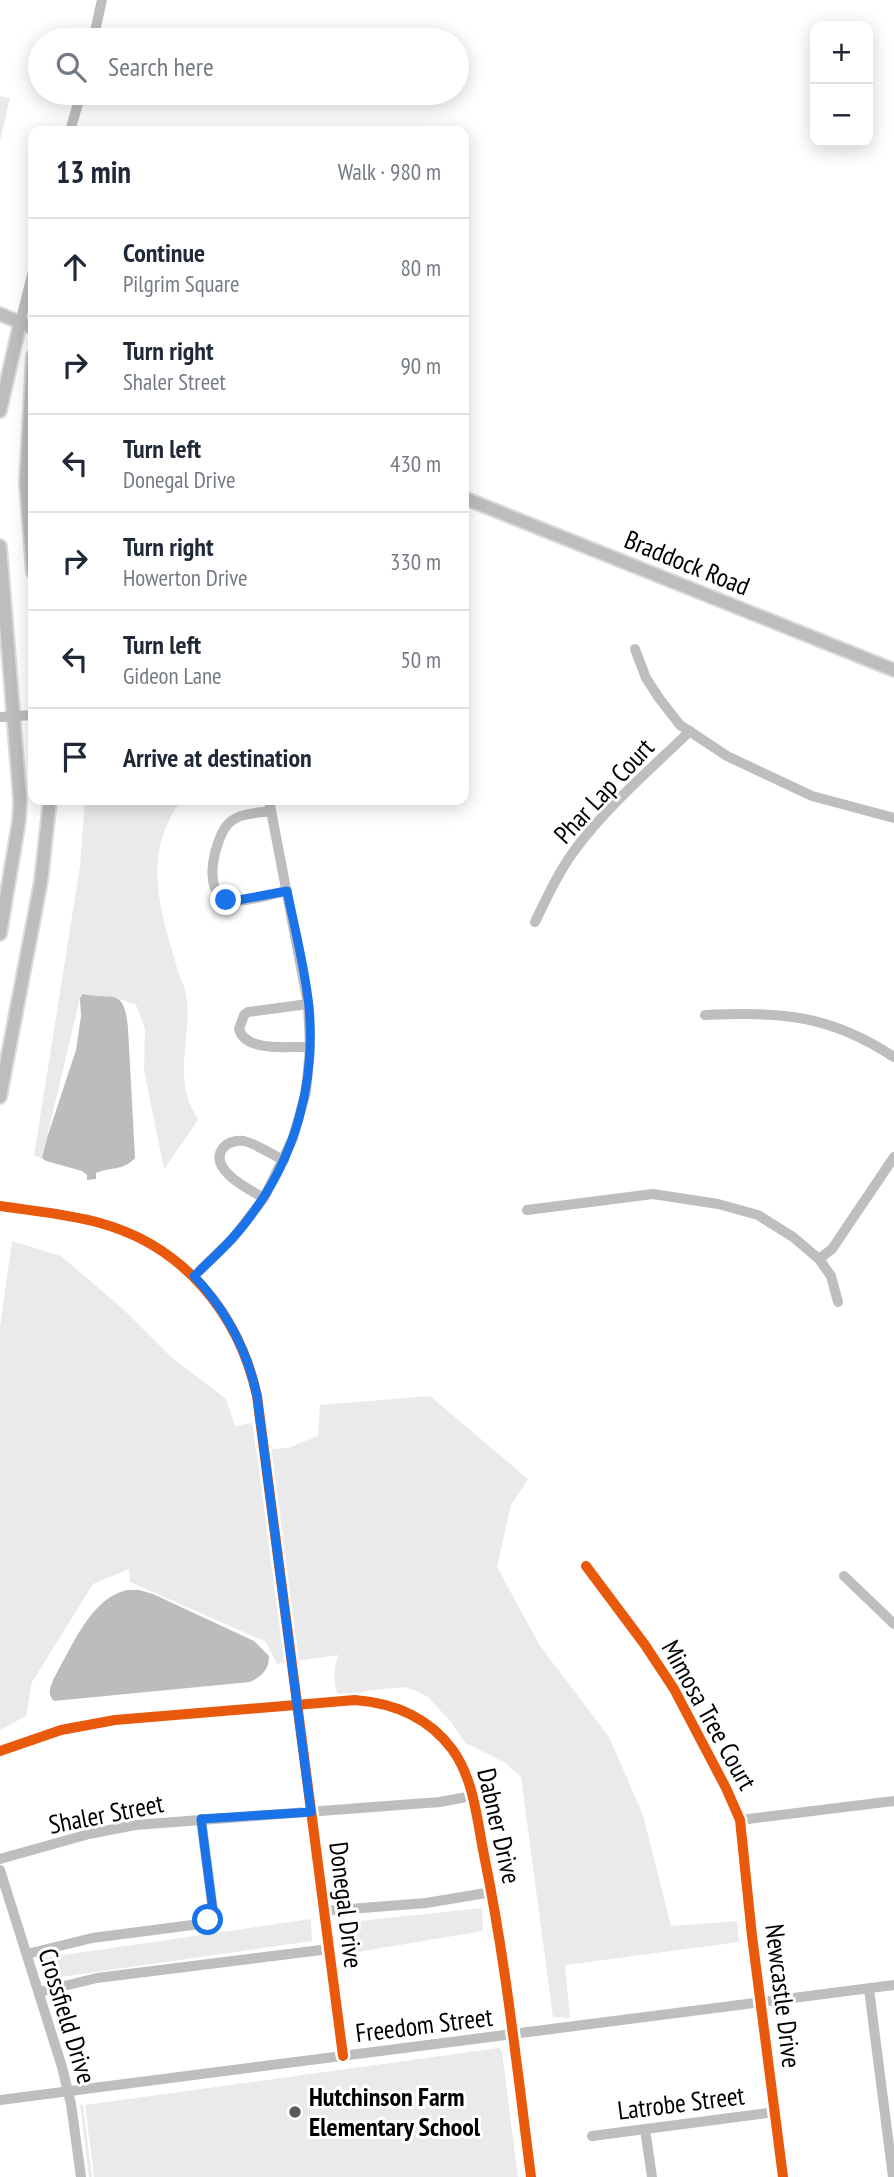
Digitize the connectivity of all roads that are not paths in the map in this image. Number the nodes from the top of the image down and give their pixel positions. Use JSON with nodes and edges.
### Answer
{"nodes":[{"id":1,"x":102,"y":0,"type":"edge"},
{"id":2,"x":96,"y":28,"type":"edge"},
{"id":3,"x":78,"y":105,"type":"edge"},
{"id":4,"x":71,"y":126,"type":"edge"},
{"id":5,"x":28,"y":291,"type":"edge"},
{"id":6,"x":0,"y":314,"type":"edge"},
{"id":7,"x":20,"y":323,"type":"junction"},
{"id":8,"x":28,"y":326,"type":"edge"},
{"id":9,"x":0,"y":411,"type":"edge"},
{"id":10,"x":28,"y":447,"type":"edge"},
{"id":11,"x":469,"y":500,"type":"edge"},
{"id":12,"x":28,"y":509,"type":"edge"},
{"id":13,"x":0,"y":546,"type":"edge"},
{"id":14,"x":635,"y":649,"type":"dead end"},
{"id":15,"x":894,"y":670,"type":"edge"},
{"id":16,"x":28,"y":715,"type":"edge"},
{"id":17,"x":7,"y":717,"type":"edge"},
{"id":18,"x":690,"y":732,"type":"junction"},
{"id":19,"x":49,"y":805,"type":"edge"},
{"id":20,"x":270,"y":805,"type":"edge"},
{"id":21,"x":271,"y":811,"type":"junction"},
{"id":22,"x":894,"y":818,"type":"edge"},
{"id":23,"x":287,"y":891,"type":"junction"},
{"id":24,"x":536,"y":922,"type":"dead end"},
{"id":25,"x":0,"y":933,"type":"edge"},
{"id":26,"x":309,"y":1004,"type":"junction"},
{"id":27,"x":705,"y":1015,"type":"dead end"},
{"id":28,"x":310,"y":1047,"type":"junction"},
{"id":29,"x":894,"y":1057,"type":"edge"},
{"id":30,"x":0,"y":1097,"type":"edge"},
{"id":31,"x":894,"y":1157,"type":"edge"},
{"id":32,"x":284,"y":1160,"type":"junction"},
{"id":33,"x":264,"y":1198,"type":"junction"},
{"id":34,"x":0,"y":1206,"type":"edge"},
{"id":35,"x":527,"y":1210,"type":"dead end"},
{"id":36,"x":819,"y":1259,"type":"junction"},
{"id":37,"x":194,"y":1276,"type":"junction"},
{"id":38,"x":838,"y":1302,"type":"dead end"},
{"id":39,"x":586,"y":1566,"type":"dead end"},
{"id":40,"x":844,"y":1576,"type":"dead end"},
{"id":41,"x":894,"y":1625,"type":"edge"},
{"id":42,"x":297,"y":1705,"type":"junction"},
{"id":43,"x":0,"y":1751,"type":"edge"},
{"id":44,"x":472,"y":1796,"type":"junction"},
{"id":45,"x":894,"y":1801,"type":"edge"},
{"id":46,"x":311,"y":1812,"type":"junction"},
{"id":47,"x":201,"y":1819,"type":"junction"},
{"id":48,"x":740,"y":1821,"type":"junction"},
{"id":49,"x":0,"y":1859,"type":"edge"},
{"id":50,"x":0,"y":1870,"type":"edge"},
{"id":51,"x":492,"y":1892,"type":"junction"},
{"id":52,"x":324,"y":1911,"type":"junction"},
{"id":53,"x":329,"y":1949,"type":"junction"},
{"id":54,"x":27,"y":1954,"type":"junction"},
{"id":55,"x":894,"y":1985,"type":"edge"},
{"id":56,"x":869,"y":1989,"type":"junction"},
{"id":57,"x":39,"y":1992,"type":"junction"},
{"id":58,"x":761,"y":2003,"type":"junction"},
{"id":59,"x":513,"y":2034,"type":"junction"},
{"id":60,"x":343,"y":2056,"type":"junction"},
{"id":61,"x":69,"y":2091,"type":"junction"},
{"id":62,"x":0,"y":2100,"type":"edge"},
{"id":63,"x":775,"y":2112,"type":"junction"},
{"id":64,"x":645,"y":2129,"type":"junction"},
{"id":65,"x":592,"y":2136,"type":"dead end"},
{"id":66,"x":81,"y":2177,"type":"edge"},
{"id":67,"x":531,"y":2177,"type":"edge"},
{"id":68,"x":652,"y":2177,"type":"edge"},
{"id":69,"x":783,"y":2177,"type":"edge"},
{"id":70,"x":893,"y":2177,"type":"edge"}],
"edges":[{"from":1,"to":2,"type":"street"},
{"from":3,"to":4,"type":"street"},
{"from":5,"to":7,"type":"street"},
{"from":6,"to":7,"type":"main road"},
{"from":7,"to":8,"type":"main road"},
{"from":7,"to":9,"type":"main road"},
{"from":10,"to":12,"type":"main road"},
{"from":11,"to":15,"type":"main road","name":"Braddock Road"},
{"from":13,"to":17,"type":"main road"},
{"from":14,"to":18,"type":"street"},
{"from":16,"to":17,"type":"street"},
{"from":17,"to":25,"type":"main road"},
{"from":18,"to":22,"type":"street"},
{"from":18,"to":24,"type":"street","name":"Phar Lap Court"},
{"from":19,"to":30,"type":"main road"},
{"from":20,"to":21,"type":"street"},
{"from":21,"to":23,"type":"street"},
{"from":21,"to":23,"type":"street"},
{"from":23,"to":26,"type":"street"},
{"from":26,"to":28,"type":"street"},
{"from":26,"to":28,"type":"street"},
{"from":27,"to":29,"type":"street"},
{"from":28,"to":32,"type":"street"},
{"from":31,"to":36,"type":"street"},
{"from":32,"to":33,"type":"street"},
{"from":32,"to":33,"type":"street"},
{"from":33,"to":37,"type":"street"},
{"from":34,"to":37,"type":"street","name":"Donegal Drive"},
{"from":35,"to":36,"type":"street"},
{"from":36,"to":38,"type":"street"},
{"from":37,"to":42,"type":"street","name":"Donegal Drive"},
{"from":39,"to":48,"type":"street","name":"Mimosa Tree Court"},
{"from":40,"to":41,"type":"street"},
{"from":42,"to":43,"type":"street","name":"Dabner Drive"},
{"from":42,"to":44,"type":"street","name":"Dabner Drive"},
{"from":42,"to":46,"type":"street","name":"Donegal Drive"},
{"from":44,"to":46,"type":"street","name":"Shaler Street"},
{"from":44,"to":51,"type":"street","name":"Dabner Drive"},
{"from":45,"to":48,"type":"street"},
{"from":46,"to":47,"type":"street","name":"Shaler Street"},
{"from":46,"to":52,"type":"street","name":"Donegal Drive"},
{"from":47,"to":49,"type":"street","name":"Shaler Street"},
{"from":47,"to":54,"type":"street"},
{"from":48,"to":58,"type":"street","name":"Newcastle Drive"},
{"from":50,"to":54,"type":"street","name":"Crossfield Drive"},
{"from":51,"to":52,"type":"street"},
{"from":51,"to":59,"type":"street","name":"Dabner Drive"},
{"from":52,"to":53,"type":"street","name":"Donegal Drive"},
{"from":53,"to":57,"type":"street"},
{"from":53,"to":60,"type":"street","name":"Donegal Drive"},
{"from":54,"to":57,"type":"street","name":"Crossfield Drive"},
{"from":55,"to":56,"type":"street","name":"Freedom Street"},
{"from":56,"to":58,"type":"street","name":"Freedom Street"},
{"from":56,"to":70,"type":"street"},
{"from":57,"to":61,"type":"street","name":"Crossfield Drive"},
{"from":58,"to":59,"type":"street","name":"Freedom Street"},
{"from":58,"to":63,"type":"street","name":"Newcastle Drive"},
{"from":59,"to":60,"type":"street","name":"Freedom Street"},
{"from":59,"to":67,"type":"street","name":"Dabner Drive"},
{"from":60,"to":61,"type":"street","name":"Freedom Street"},
{"from":61,"to":62,"type":"street","name":"Freedom Street"},
{"from":61,"to":66,"type":"street","name":"Crossfield Drive"},
{"from":63,"to":64,"type":"street","name":"Latrobe Street"},
{"from":63,"to":69,"type":"street","name":"Newcastle Drive"},
{"from":64,"to":65,"type":"street","name":"Latrobe Street"},
{"from":64,"to":68,"type":"street"}]}
